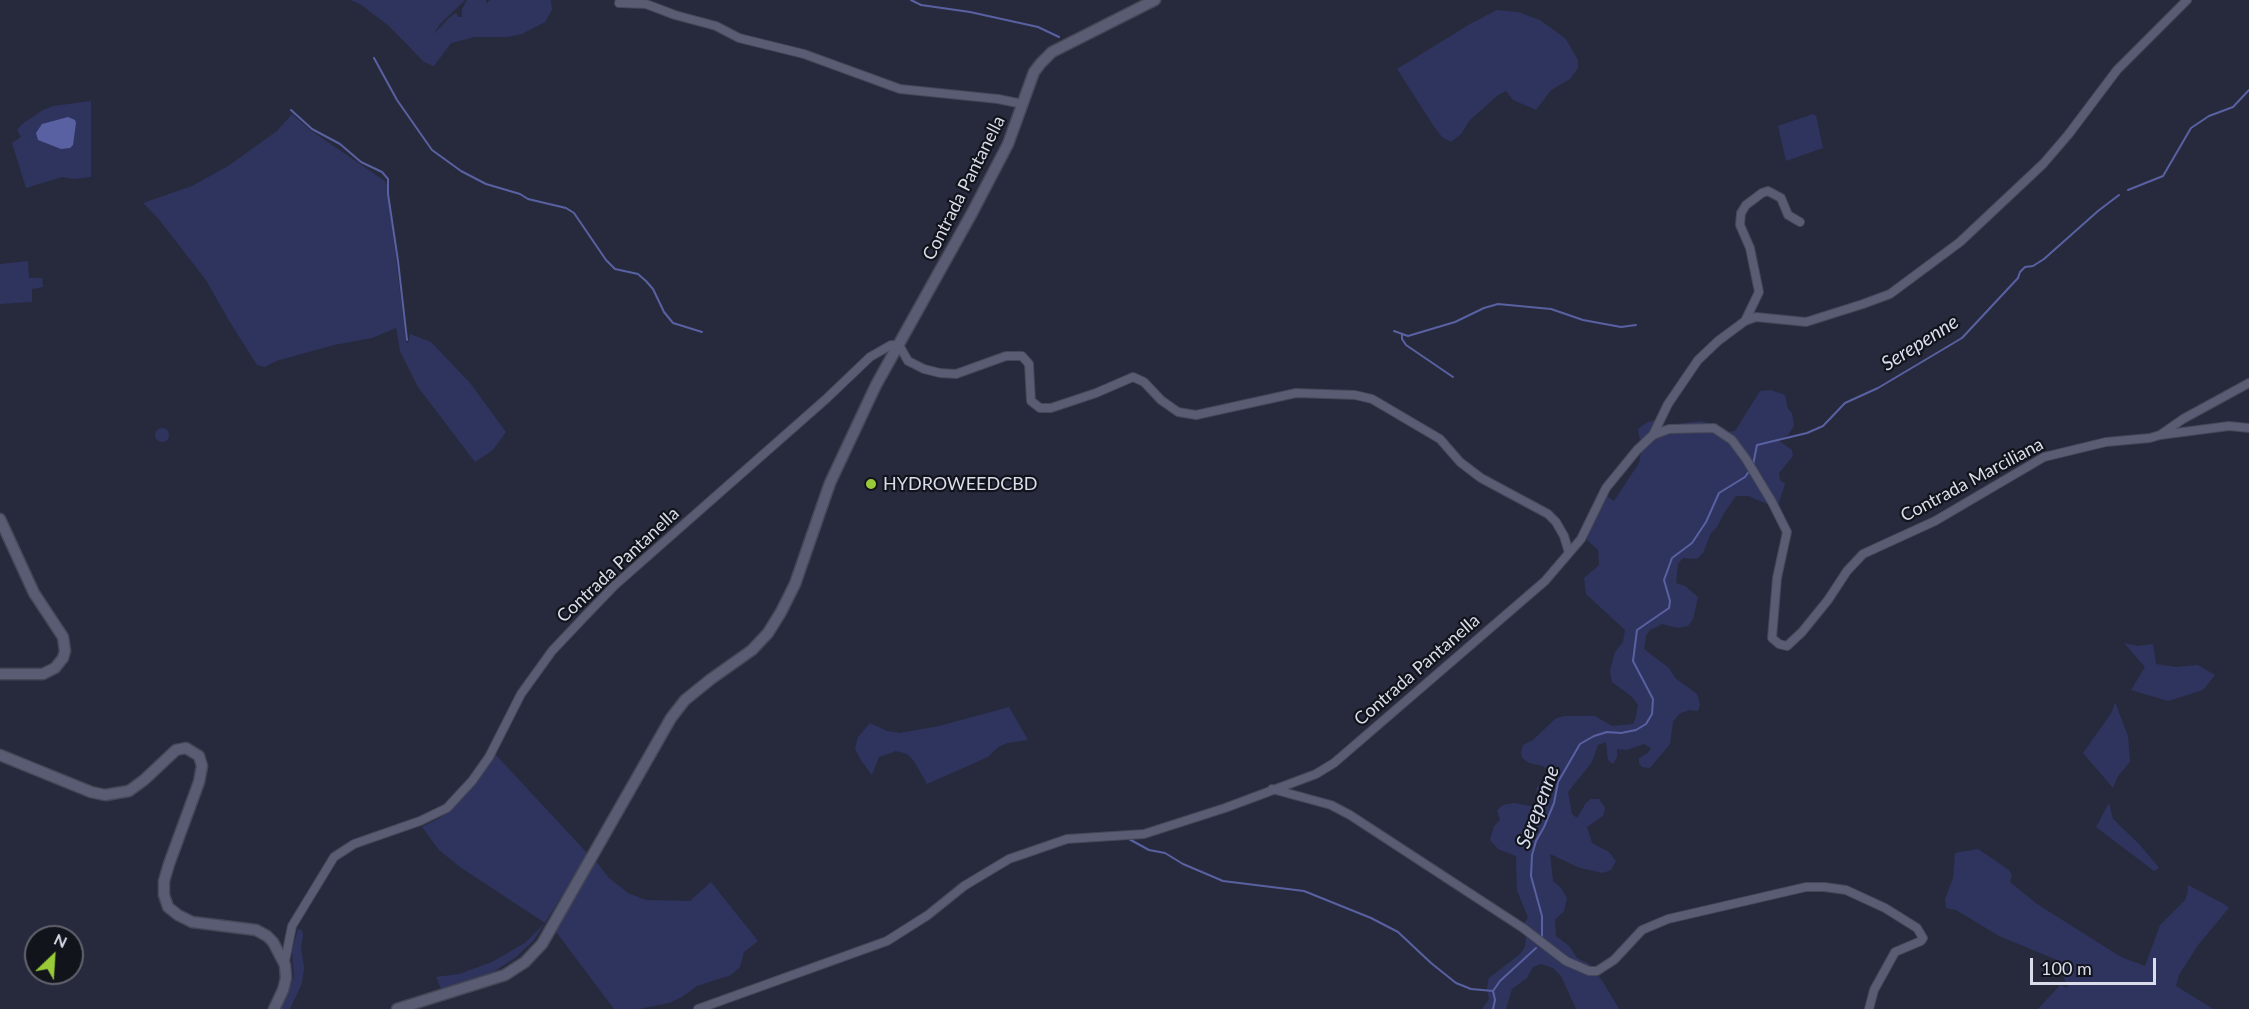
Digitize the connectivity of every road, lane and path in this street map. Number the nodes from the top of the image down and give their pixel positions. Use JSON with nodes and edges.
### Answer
{"nodes":[{"id":1,"x":1155,"y":0,"type":"edge"},
{"id":2,"x":2187,"y":0,"type":"edge"},
{"id":3,"x":619,"y":3,"type":"dead end"},
{"id":4,"x":1023,"y":104,"type":"junction"},
{"id":5,"x":1800,"y":222,"type":"dead end"},
{"id":6,"x":1745,"y":321,"type":"junction"},
{"id":7,"x":899,"y":345,"type":"junction"},
{"id":8,"x":2249,"y":383,"type":"edge"},
{"id":9,"x":2249,"y":428,"type":"edge"},
{"id":10,"x":1653,"y":435,"type":"junction"},
{"id":11,"x":2160,"y":435,"type":"junction"},
{"id":12,"x":0,"y":519,"type":"edge"},
{"id":13,"x":1569,"y":553,"type":"junction"},
{"id":14,"x":0,"y":674,"type":"edge"},
{"id":15,"x":0,"y":754,"type":"edge"},
{"id":16,"x":1272,"y":789,"type":"junction"},
{"id":17,"x":285,"y":961,"type":"junction"},
{"id":18,"x":712,"y":1007,"type":"edge"},
{"id":19,"x":274,"y":1009,"type":"edge"},
{"id":20,"x":397,"y":1009,"type":"edge"},
{"id":21,"x":698,"y":1009,"type":"edge"},
{"id":22,"x":1869,"y":1009,"type":"edge"}],
"edges":[{"from":1,"to":4,"type":"street","name":"Contrada Pantanella"},
{"from":2,"to":6,"type":"street"},
{"from":3,"to":4,"type":"street"},
{"from":4,"to":7,"type":"street","name":"Contrada Pantanella"},
{"from":5,"to":6,"type":"street"},
{"from":6,"to":10,"type":"street"},
{"from":7,"to":13,"type":"street"},
{"from":7,"to":17,"type":"street","name":"Contrada Pantanella"},
{"from":7,"to":20,"type":"street","name":"Contrada Pantanella"},
{"from":8,"to":11,"type":"street","name":"Contrada Marciliana"},
{"from":9,"to":11,"type":"street"},
{"from":10,"to":11,"type":"street","name":"Contrada Marciliana"},
{"from":10,"to":13,"type":"street","name":"Contrada Pantanella"},
{"from":12,"to":14,"type":"street"},
{"from":13,"to":16,"type":"street","name":"Contrada Pantanella"},
{"from":15,"to":17,"type":"street"},
{"from":16,"to":18,"type":"street","name":"Contrada Pantanella"},
{"from":16,"to":22,"type":"street"},
{"from":17,"to":19,"type":"street"},
{"from":18,"to":21,"type":"street","name":"Contrada Pantanella"}]}
